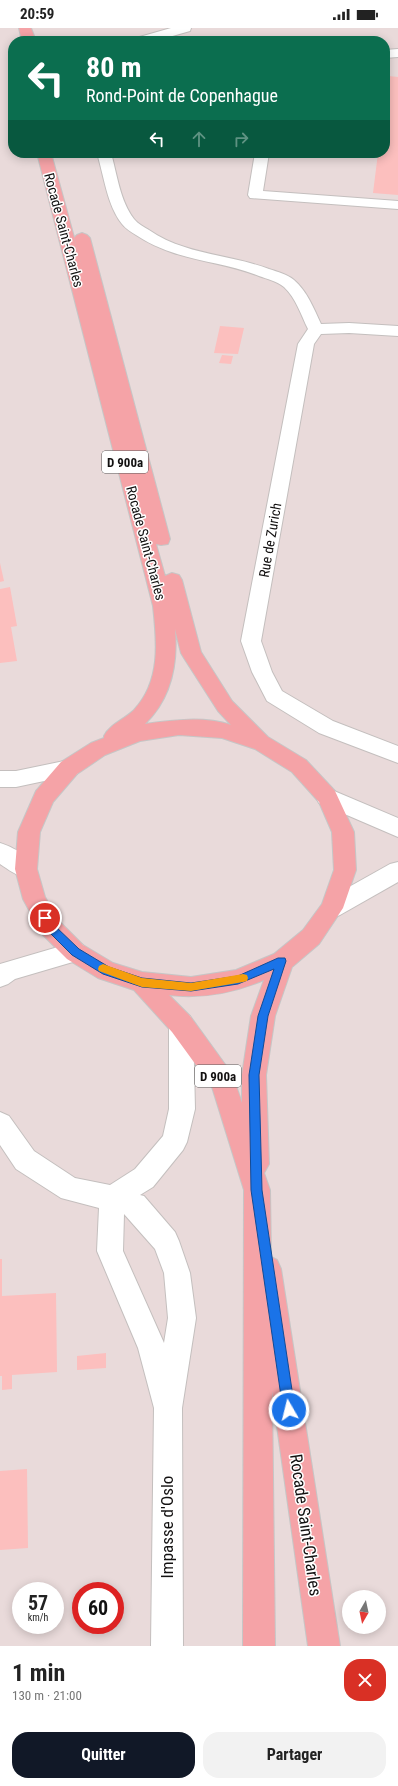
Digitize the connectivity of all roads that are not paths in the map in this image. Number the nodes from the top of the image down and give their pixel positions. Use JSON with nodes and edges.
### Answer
{"nodes":[{"id":1,"x":184,"y":28,"type":"edge"},
{"id":2,"x":158,"y":36,"type":"edge"},
{"id":3,"x":45,"y":158,"type":"edge"},
{"id":4,"x":60,"y":158,"type":"edge"},
{"id":5,"x":105,"y":158,"type":"edge"},
{"id":6,"x":261,"y":158,"type":"edge"},
{"id":7,"x":398,"y":205,"type":"edge"},
{"id":8,"x":316,"y":329,"type":"junction"},
{"id":9,"x":398,"y":331,"type":"edge"},
{"id":10,"x":262,"y":743,"type":"junction"},
{"id":11,"x":98,"y":748,"type":"junction"},
{"id":12,"x":398,"y":755,"type":"edge"},
{"id":13,"x":69,"y":768,"type":"junction"},
{"id":14,"x":0,"y":780,"type":"edge"},
{"id":15,"x":327,"y":797,"type":"junction"},
{"id":16,"x":398,"y":828,"type":"edge"},
{"id":17,"x":0,"y":852,"type":"edge"},
{"id":18,"x":26,"y":869,"type":"junction"},
{"id":19,"x":398,"y":871,"type":"edge"},
{"id":20,"x":332,"y":908,"type":"junction"},
{"id":21,"x":75,"y":952,"type":"junction"},
{"id":22,"x":282,"y":961,"type":"junction"},
{"id":23,"x":0,"y":977,"type":"edge"},
{"id":24,"x":142,"y":982,"type":"junction"},
{"id":25,"x":181,"y":1024,"type":"junction"},
{"id":26,"x":0,"y":1124,"type":"edge"},
{"id":27,"x":257,"y":1190,"type":"junction"},
{"id":28,"x":112,"y":1198,"type":"junction"},
{"id":29,"x":168,"y":1408,"type":"junction"},
{"id":30,"x":167,"y":1646,"type":"edge"},
{"id":31,"x":259,"y":1646,"type":"edge"},
{"id":32,"x":324,"y":1646,"type":"edge"}],
"edges":[{"from":1,"to":2,"type":"street"},
{"from":3,"to":11,"type":"main road","name":"Rocade Saint-Charles","number":"D 900a"},
{"from":4,"to":10,"type":"main road","name":"Rocade Saint-Charles","number":"D 900a"},
{"from":5,"to":8,"type":"street"},
{"from":6,"to":7,"type":"street"},
{"from":8,"to":9,"type":"street"},
{"from":8,"to":12,"type":"street","name":"Rue de Zurich"},
{"from":10,"to":11,"type":"main road"},
{"from":10,"to":15,"type":"main road"},
{"from":11,"to":13,"type":"main road"},
{"from":13,"to":14,"type":"street"},
{"from":13,"to":18,"type":"main road"},
{"from":15,"to":16,"type":"street"},
{"from":15,"to":20,"type":"main road"},
{"from":17,"to":18,"type":"street"},
{"from":18,"to":21,"type":"main road"},
{"from":19,"to":20,"type":"street"},
{"from":20,"to":22,"type":"main road"},
{"from":21,"to":23,"type":"street"},
{"from":21,"to":24,"type":"main road"},
{"from":22,"to":24,"type":"main road"},
{"from":22,"to":27,"type":"main road","name":"Rocade Saint-Charles","number":"D 900a"},
{"from":24,"to":25,"type":"main road","name":"Rocade Saint-Charles","number":"D 900a"},
{"from":25,"to":27,"type":"main road","name":"Rocade Saint-Charles","number":"D 900a"},
{"from":25,"to":28,"type":"street"},
{"from":26,"to":28,"type":"street"},
{"from":27,"to":31,"type":"main road"},
{"from":27,"to":32,"type":"main road","name":"Rocade Saint-Charles","number":"D 900a"},
{"from":28,"to":29,"type":"street"},
{"from":28,"to":29,"type":"street"},
{"from":29,"to":30,"type":"street","name":"Impasse d'Oslo"}]}
